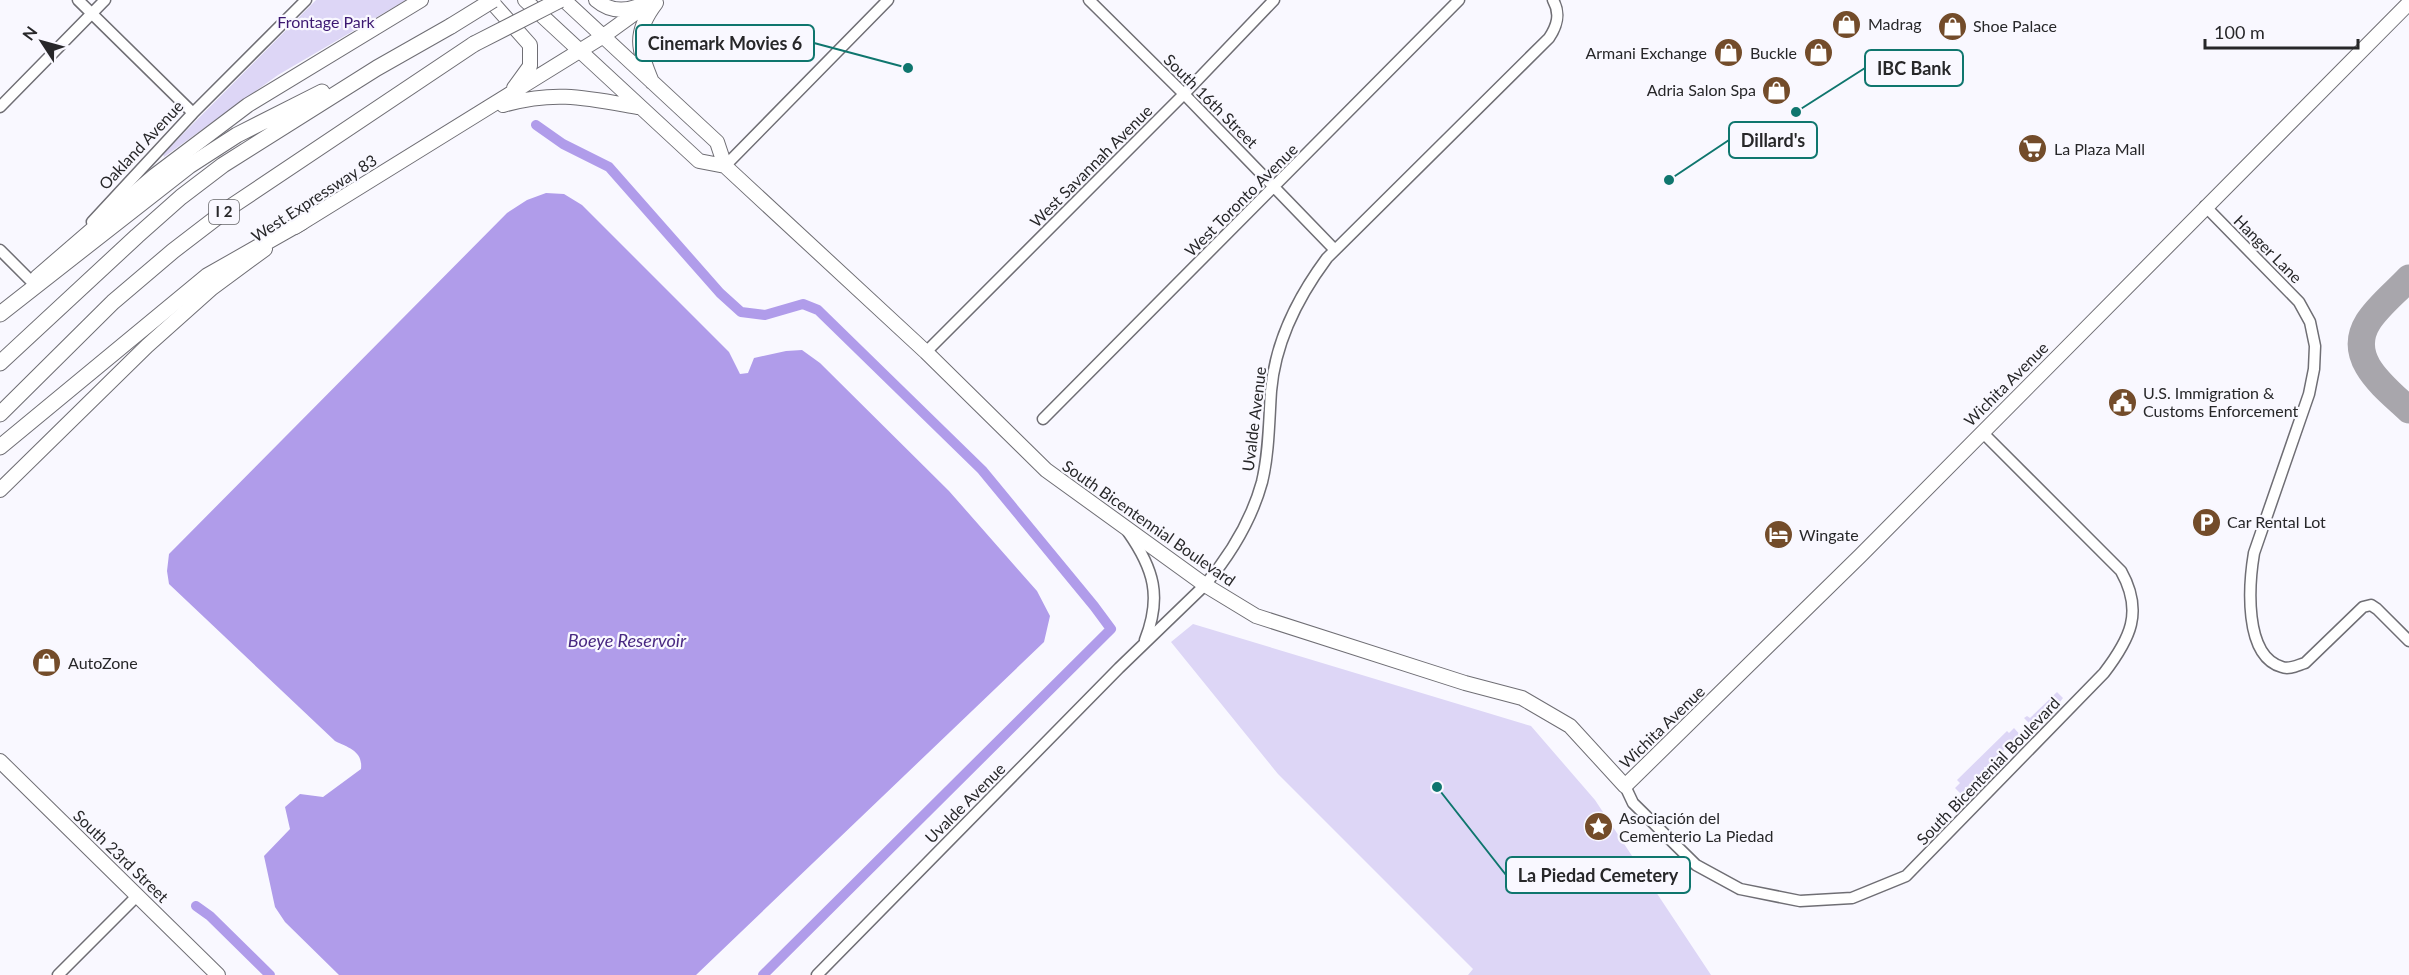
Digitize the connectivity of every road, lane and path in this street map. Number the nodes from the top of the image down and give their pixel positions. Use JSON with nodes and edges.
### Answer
{"nodes":[{"id":1,"x":78,"y":0,"type":"edge"},
{"id":2,"x":105,"y":0,"type":"edge"},
{"id":3,"x":306,"y":0,"type":"edge"},
{"id":4,"x":421,"y":0,"type":"edge"},
{"id":5,"x":492,"y":0,"type":"edge"},
{"id":6,"x":525,"y":0,"type":"edge"},
{"id":7,"x":544,"y":0,"type":"edge"},
{"id":8,"x":560,"y":0,"type":"edge"},
{"id":9,"x":564,"y":0,"type":"edge"},
{"id":10,"x":596,"y":0,"type":"edge"},
{"id":11,"x":653,"y":0,"type":"edge"},
{"id":12,"x":658,"y":0,"type":"edge"},
{"id":13,"x":888,"y":0,"type":"edge"},
{"id":14,"x":1089,"y":0,"type":"edge"},
{"id":15,"x":1274,"y":0,"type":"edge"},
{"id":16,"x":1459,"y":0,"type":"edge"},
{"id":17,"x":1553,"y":0,"type":"edge"},
{"id":18,"x":2409,"y":3,"type":"edge"},
{"id":19,"x":91,"y":13,"type":"junction"},
{"id":20,"x":602,"y":37,"type":"junction"},
{"id":21,"x":474,"y":44,"type":"junction"},
{"id":22,"x":416,"y":46,"type":"junction"},
{"id":23,"x":579,"y":52,"type":"junction"},
{"id":24,"x":655,"y":86,"type":"junction"},
{"id":25,"x":1184,"y":94,"type":"junction"},
{"id":26,"x":505,"y":99,"type":"junction"},
{"id":27,"x":638,"y":106,"type":"junction"},
{"id":28,"x":0,"y":107,"type":"edge"},
{"id":29,"x":487,"y":110,"type":"junction"},
{"id":30,"x":193,"y":113,"type":"junction"},
{"id":31,"x":725,"y":166,"type":"junction"},
{"id":32,"x":1275,"y":188,"type":"junction"},
{"id":33,"x":2205,"y":206,"type":"junction"},
{"id":34,"x":302,"y":222,"type":"junction"},
{"id":35,"x":0,"y":250,"type":"edge"},
{"id":36,"x":67,"y":250,"type":"junction"},
{"id":37,"x":1335,"y":250,"type":"junction"},
{"id":38,"x":32,"y":282,"type":"junction"},
{"id":39,"x":0,"y":313,"type":"edge"},
{"id":40,"x":926,"y":352,"type":"junction"},
{"id":41,"x":0,"y":363,"type":"edge"},
{"id":42,"x":0,"y":414,"type":"edge"},
{"id":43,"x":1043,"y":419,"type":"dead end"},
{"id":44,"x":1982,"y":432,"type":"junction"},
{"id":45,"x":0,"y":447,"type":"edge"},
{"id":46,"x":0,"y":490,"type":"edge"},
{"id":47,"x":1124,"y":527,"type":"junction"},
{"id":48,"x":1205,"y":585,"type":"junction"},
{"id":49,"x":2409,"y":640,"type":"edge"},
{"id":50,"x":1142,"y":646,"type":"junction"},
{"id":51,"x":0,"y":761,"type":"edge"},
{"id":52,"x":1624,"y":786,"type":"junction"},
{"id":53,"x":137,"y":896,"type":"junction"},
{"id":54,"x":58,"y":975,"type":"edge"},
{"id":55,"x":218,"y":975,"type":"edge"},
{"id":56,"x":817,"y":975,"type":"edge"}],
"edges":[{"from":1,"to":19,"type":"street"},
{"from":2,"to":19,"type":"street"},
{"from":3,"to":30,"type":"street","name":"Oakland Avenue"},
{"from":4,"to":36,"type":"main road"},
{"from":5,"to":22,"type":"highway","number":"I 2","bridge":true},
{"from":5,"to":26,"type":"main road"},
{"from":6,"to":23,"type":"main road","name":"South Bicentennial Boulevard"},
{"from":7,"to":21,"type":"highway","number":"I 2","bridge":true},
{"from":8,"to":21,"type":"highway","bridge":true},
{"from":9,"to":20,"type":"main road","name":"South Bicentennial Boulevard"},
{"from":10,"to":11,"type":"main road"},
{"from":11,"to":20,"type":"main road","name":"West Expressway 83"},
{"from":12,"to":24,"type":"main road"},
{"from":13,"to":31,"type":"street"},
{"from":14,"to":25,"type":"street","name":"South 16th Street"},
{"from":15,"to":25,"type":"street","name":"West Savannah Avenue"},
{"from":16,"to":32,"type":"street","name":"West Toronto Avenue"},
{"from":17,"to":37,"type":"street","name":"Uvalde Avenue"},
{"from":18,"to":33,"type":"main road","name":"Wichita Avenue"},
{"from":19,"to":28,"type":"street"},
{"from":19,"to":30,"type":"street"},
{"from":20,"to":23,"type":"main road","name":"West Expressway 83"},
{"from":20,"to":24,"type":"main road","name":"South Bicentennial Boulevard"},
{"from":21,"to":42,"type":"highway","number":"I 2"},
{"from":22,"to":39,"type":"highway"},
{"from":22,"to":41,"type":"highway","number":"I 2"},
{"from":23,"to":26,"type":"main road","name":"West Expressway 83"},
{"from":23,"to":27,"type":"main road","name":"South Bicentennial Boulevard"},
{"from":24,"to":31,"type":"main road","name":"South Bicentennial Boulevard"},
{"from":25,"to":32,"type":"street","name":"South 16th Street"},
{"from":25,"to":40,"type":"street","name":"West Savannah Avenue"},
{"from":26,"to":29,"type":"main road","name":"West Expressway 83"},
{"from":27,"to":29,"type":"main road"},
{"from":27,"to":31,"type":"main road","name":"South Bicentennial Boulevard"},
{"from":29,"to":34,"type":"main road","name":"West Expressway 83"},
{"from":30,"to":36,"type":"street","name":"Oakland Avenue"},
{"from":31,"to":40,"type":"main road","name":"South Bicentennial Boulevard"},
{"from":32,"to":37,"type":"street","name":"South 16th Street"},
{"from":32,"to":43,"type":"street","name":"West Toronto Avenue"},
{"from":33,"to":44,"type":"main road","name":"Wichita Avenue"},
{"from":33,"to":49,"type":"street","name":"Hanger Lane"},
{"from":34,"to":45,"type":"highway"},
{"from":34,"to":46,"type":"main road","name":"West Expressway 83"},
{"from":35,"to":38,"type":"street"},
{"from":36,"to":38,"type":"main road","name":"Oakland Avenue"},
{"from":37,"to":48,"type":"street","name":"Uvalde Avenue"},
{"from":38,"to":39,"type":"main road","name":"Oakland Avenue"},
{"from":40,"to":47,"type":"main road","name":"South Bicentennial Boulevard"},
{"from":44,"to":52,"type":"main road","name":"Wichita Avenue"},
{"from":44,"to":52,"type":"street","name":"South Bicentenial Boulevard"},
{"from":47,"to":48,"type":"main road","name":"South Bicentennial Boulevard"},
{"from":47,"to":50,"type":"street"},
{"from":48,"to":50,"type":"street","name":"Uvalde Avenue"},
{"from":48,"to":52,"type":"main road","name":"South Bicentennial Boulevard"},
{"from":50,"to":56,"type":"street","name":"Uvalde Avenue"},
{"from":51,"to":53,"type":"main road","name":"South 23rd Street"},
{"from":53,"to":54,"type":"street"},
{"from":53,"to":55,"type":"main road","name":"South 23rd Street"}]}
